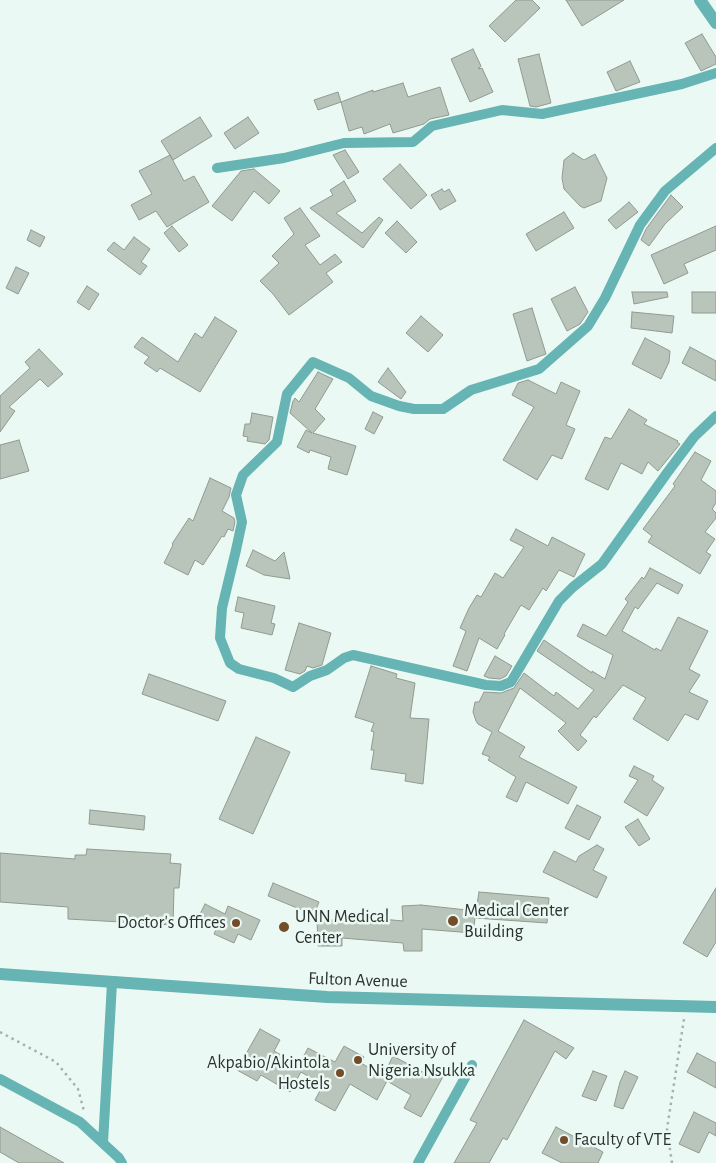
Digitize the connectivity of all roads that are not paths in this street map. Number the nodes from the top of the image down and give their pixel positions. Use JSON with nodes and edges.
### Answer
{"nodes":[{"id":1,"x":700,"y":0,"type":"edge"},
{"id":2,"x":716,"y":23,"type":"edge"},
{"id":3,"x":716,"y":73,"type":"edge"},
{"id":4,"x":716,"y":148,"type":"edge"},
{"id":5,"x":217,"y":168,"type":"dead end"},
{"id":6,"x":716,"y":416,"type":"edge"},
{"id":7,"x":0,"y":974,"type":"edge"},
{"id":8,"x":112,"y":983,"type":"junction"},
{"id":9,"x":716,"y":1007,"type":"edge"},
{"id":10,"x":472,"y":1065,"type":"dead end"},
{"id":11,"x":0,"y":1079,"type":"edge"},
{"id":12,"x":103,"y":1143,"type":"junction"},
{"id":13,"x":122,"y":1163,"type":"edge"},
{"id":14,"x":418,"y":1163,"type":"edge"}],
"edges":[{"from":1,"to":2,"type":"street"},
{"from":3,"to":5,"type":"street"},
{"from":4,"to":6,"type":"street"},
{"from":7,"to":8,"type":"street","name":"Fulton Avenue"},
{"from":8,"to":9,"type":"street","name":"Fulton Avenue"},
{"from":8,"to":12,"type":"street"},
{"from":10,"to":14,"type":"street"},
{"from":11,"to":12,"type":"street"},
{"from":12,"to":13,"type":"street"}]}
